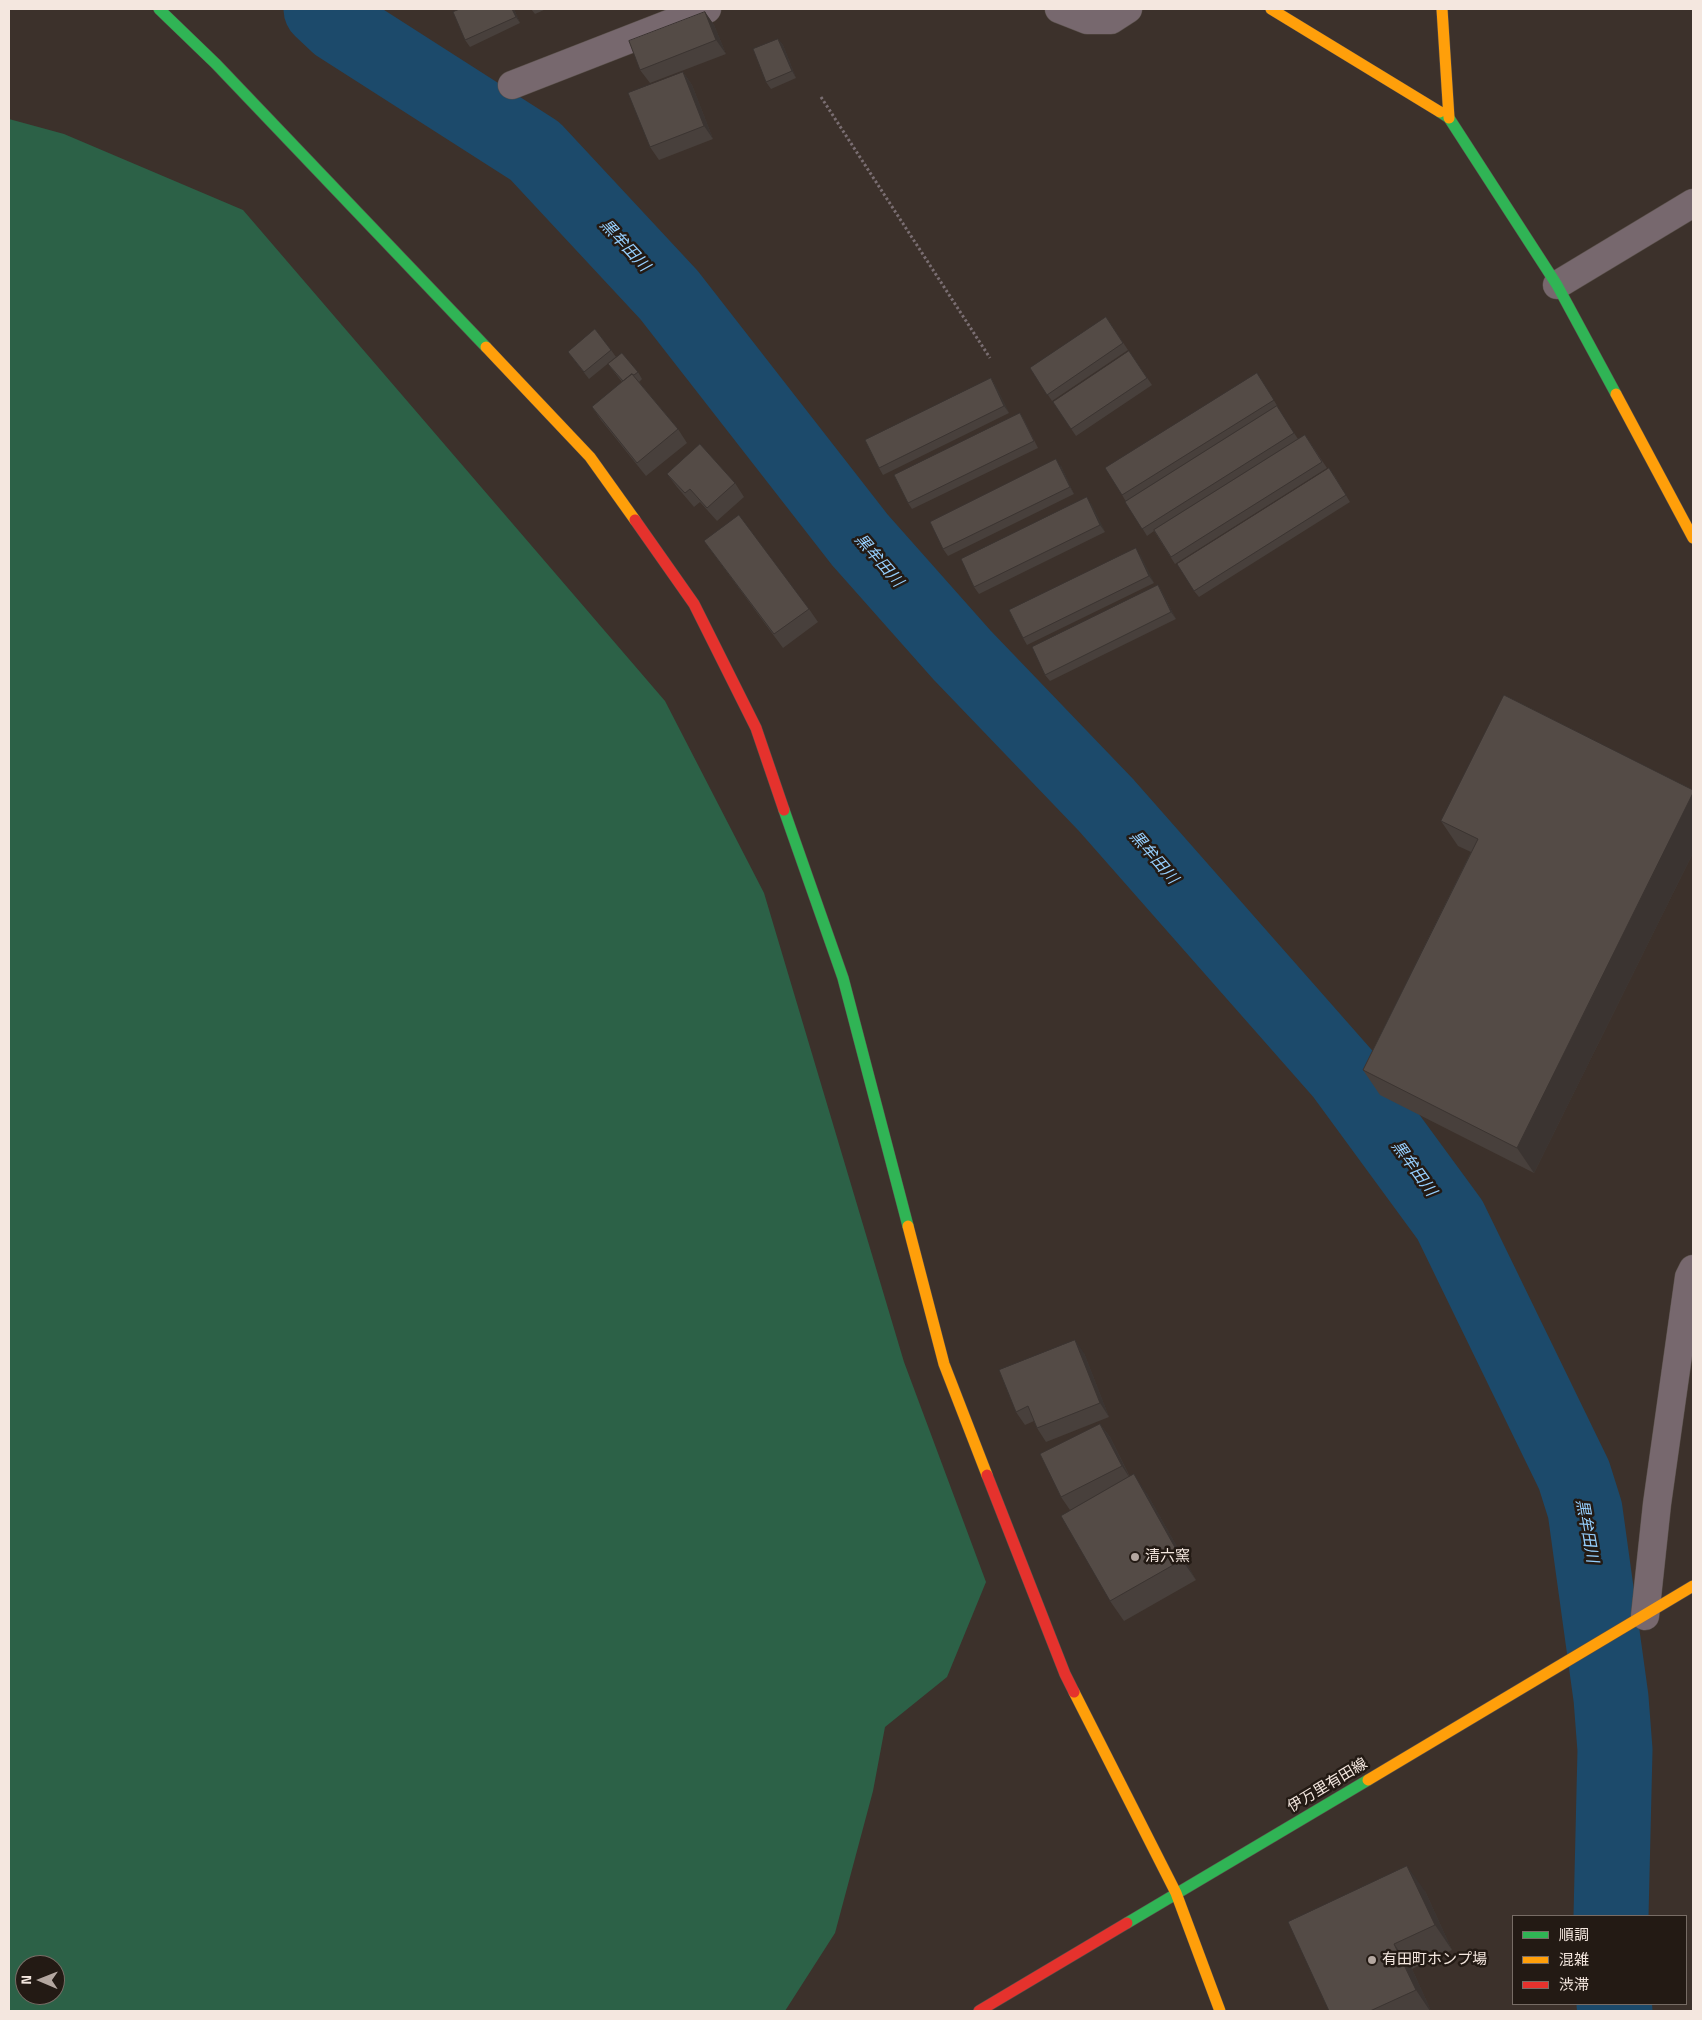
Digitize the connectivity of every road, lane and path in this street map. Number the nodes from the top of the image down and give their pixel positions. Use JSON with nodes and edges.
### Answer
{"nodes":[{"id":1,"x":159,"y":9,"type":"edge"},
{"id":2,"x":707,"y":9,"type":"edge"},
{"id":3,"x":1059,"y":9,"type":"edge"},
{"id":4,"x":1128,"y":9,"type":"edge"},
{"id":5,"x":1271,"y":9,"type":"edge"},
{"id":6,"x":1442,"y":9,"type":"edge"},
{"id":7,"x":512,"y":85,"type":"dead end"},
{"id":8,"x":821,"y":97,"type":"dead end"},
{"id":9,"x":1449,"y":118,"type":"junction"},
{"id":10,"x":1693,"y":203,"type":"edge"},
{"id":11,"x":1557,"y":285,"type":"junction"},
{"id":12,"x":990,"y":358,"type":"dead end"},
{"id":13,"x":1693,"y":538,"type":"edge"},
{"id":14,"x":1693,"y":1269,"type":"edge"},
{"id":15,"x":1693,"y":1586,"type":"edge"},
{"id":16,"x":1645,"y":1616,"type":"junction"},
{"id":17,"x":1176,"y":1893,"type":"junction"},
{"id":18,"x":979,"y":2011,"type":"edge"},
{"id":19,"x":1220,"y":2011,"type":"edge"}],
"edges":[{"from":1,"to":17,"type":"street"},
{"from":2,"to":7,"type":"street"},
{"from":3,"to":4,"type":"street"},
{"from":5,"to":9,"type":"street"},
{"from":6,"to":9,"type":"street"},
{"from":8,"to":12,"type":"path"},
{"from":9,"to":11,"type":"street"},
{"from":10,"to":11,"type":"street"},
{"from":11,"to":13,"type":"street"},
{"from":14,"to":16,"type":"street"},
{"from":15,"to":16,"type":"street","name":"伊万里有田線"},
{"from":16,"to":17,"type":"street","name":"伊万里有田線"},
{"from":17,"to":18,"type":"street","name":"伊万里有田線"},
{"from":17,"to":19,"type":"street"}]}
